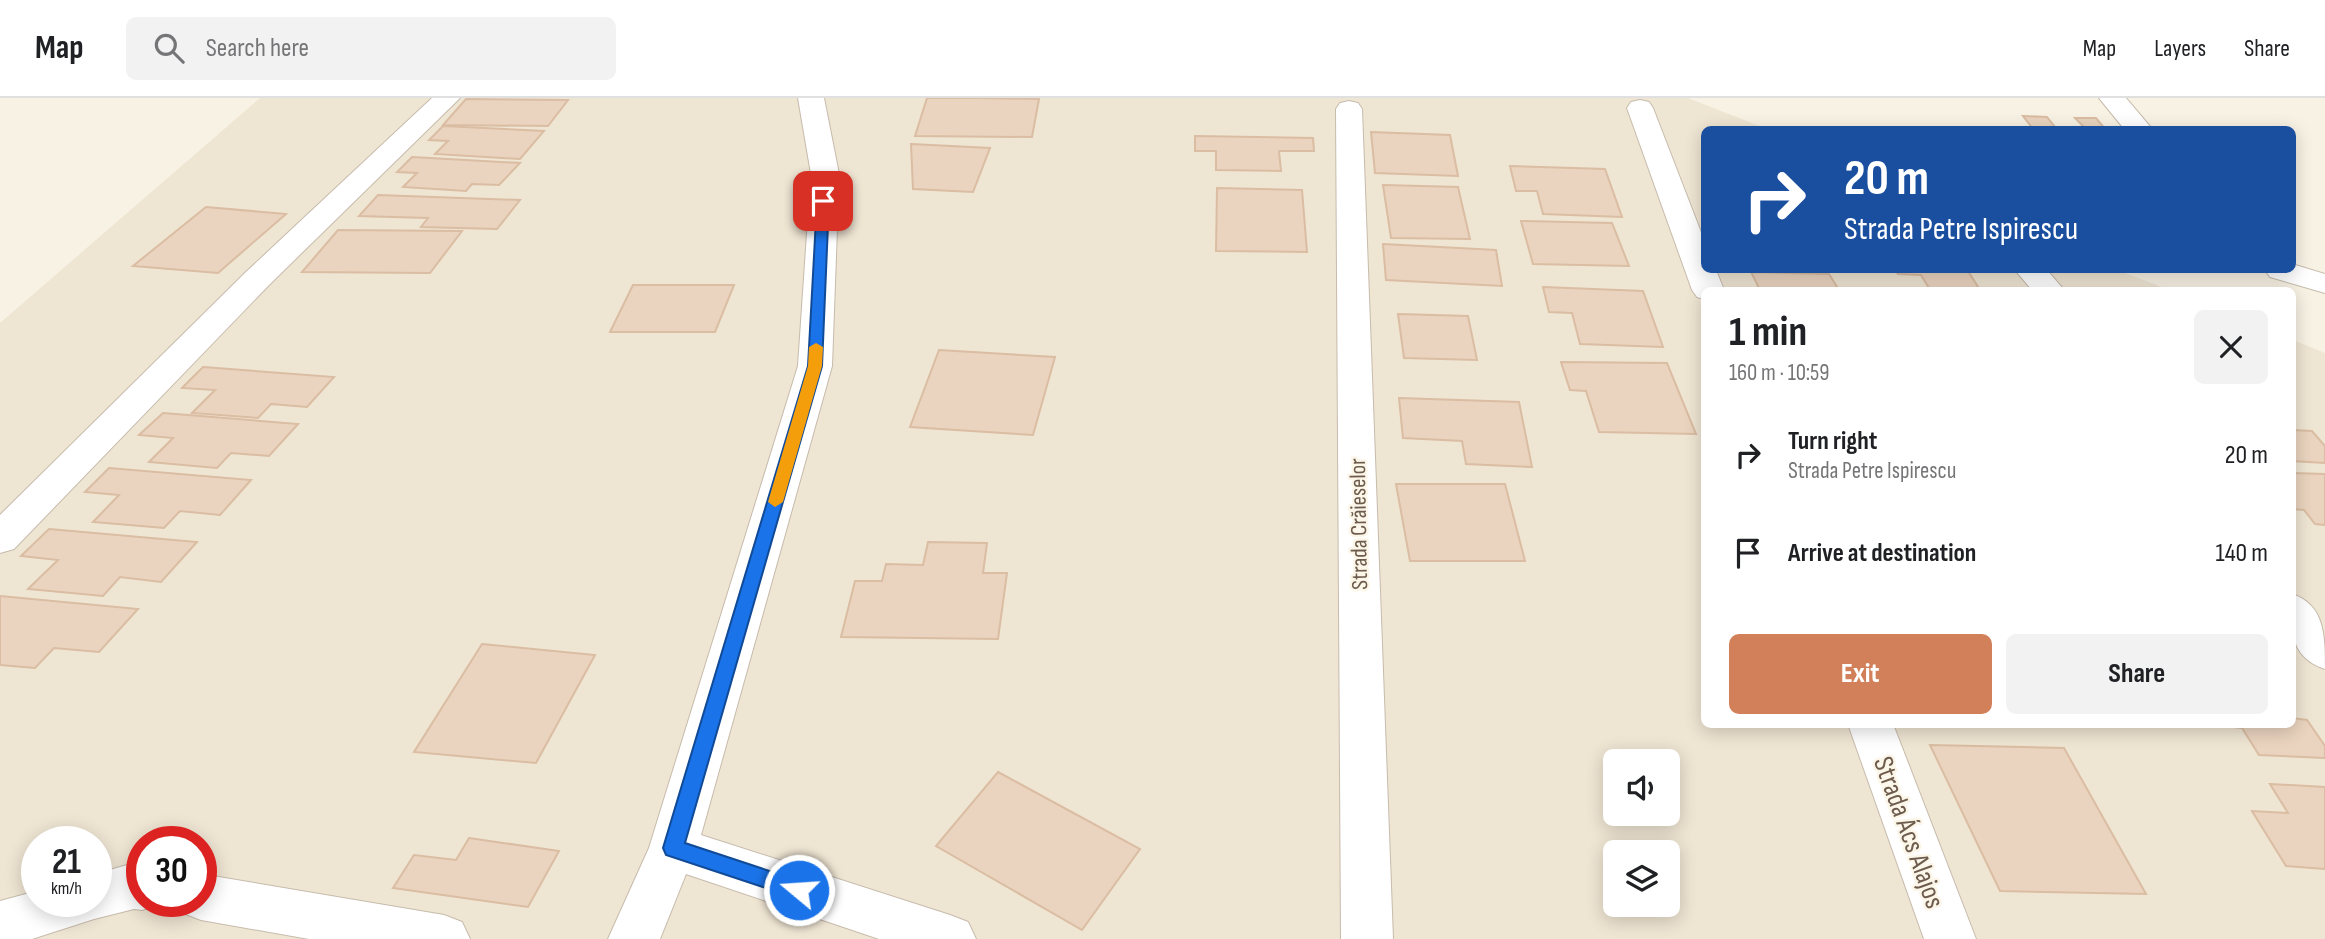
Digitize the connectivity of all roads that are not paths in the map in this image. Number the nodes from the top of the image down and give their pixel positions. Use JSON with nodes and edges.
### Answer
{"nodes":[{"id":1,"x":447,"y":98,"type":"edge"},
{"id":2,"x":811,"y":98,"type":"edge"},
{"id":3,"x":2112,"y":98,"type":"edge"},
{"id":4,"x":1640,"y":108,"type":"dead end"},
{"id":5,"x":1349,"y":109,"type":"dead end"},
{"id":6,"x":2136,"y":126,"type":"edge"},
{"id":7,"x":1701,"y":271,"type":"edge"},
{"id":8,"x":2034,"y":273,"type":"edge"},
{"id":9,"x":2290,"y":273,"type":"edge"},
{"id":10,"x":2325,"y":284,"type":"edge"},
{"id":11,"x":2045,"y":287,"type":"edge"},
{"id":12,"x":0,"y":539,"type":"edge"},
{"id":13,"x":2296,"y":614,"type":"edge"},
{"id":14,"x":2325,"y":652,"type":"edge"},
{"id":15,"x":1871,"y":728,"type":"edge"},
{"id":16,"x":673,"y":848,"type":"junction"},
{"id":17,"x":217,"y":900,"type":"edge"},
{"id":18,"x":27,"y":917,"type":"edge"},
{"id":19,"x":0,"y":925,"type":"edge"},
{"id":20,"x":444,"y":939,"type":"edge"},
{"id":21,"x":634,"y":939,"type":"edge"},
{"id":22,"x":950,"y":939,"type":"edge"},
{"id":23,"x":1367,"y":939,"type":"edge"},
{"id":24,"x":1950,"y":939,"type":"edge"}],
"edges":[{"from":1,"to":12,"type":"street"},
{"from":2,"to":16,"type":"street"},
{"from":3,"to":6,"type":"street"},
{"from":4,"to":7,"type":"street"},
{"from":5,"to":23,"type":"street","name":"Strada Crăieselor"},
{"from":8,"to":11,"type":"street"},
{"from":9,"to":10,"type":"street"},
{"from":13,"to":14,"type":"street"},
{"from":15,"to":24,"type":"street","name":"Strada Ács Alajos"},
{"from":16,"to":21,"type":"street"},
{"from":16,"to":22,"type":"street"},
{"from":17,"to":20,"type":"street"},
{"from":18,"to":19,"type":"street"}]}
